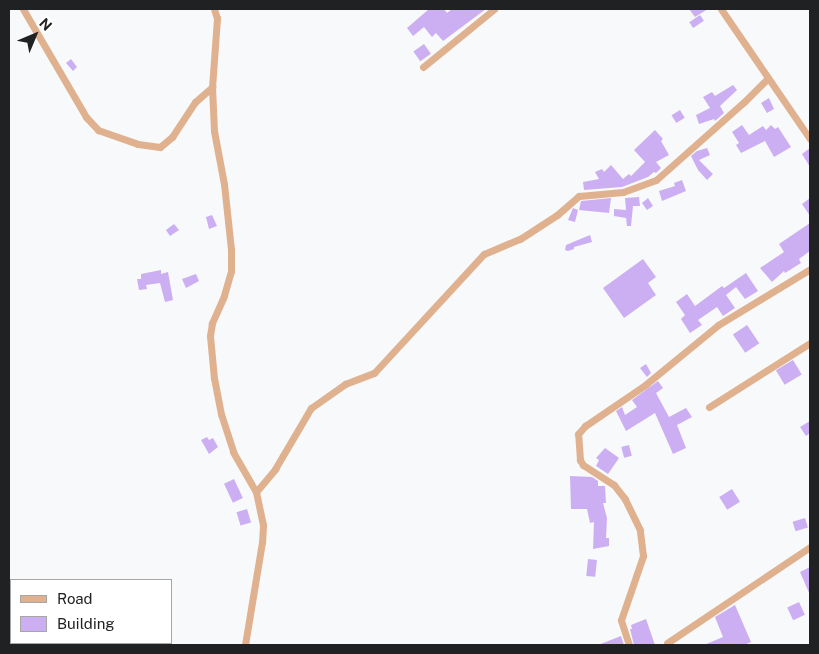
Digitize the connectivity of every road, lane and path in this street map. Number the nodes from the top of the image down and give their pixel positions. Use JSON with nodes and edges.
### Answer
{"nodes":[{"id":1,"x":23,"y":9,"type":"edge"},
{"id":2,"x":214,"y":9,"type":"edge"},
{"id":3,"x":494,"y":9,"type":"edge"},
{"id":4,"x":721,"y":9,"type":"edge"},
{"id":5,"x":423,"y":67,"type":"dead end"},
{"id":6,"x":768,"y":78,"type":"junction"},
{"id":7,"x":212,"y":87,"type":"junction"},
{"id":8,"x":810,"y":139,"type":"edge"},
{"id":9,"x":810,"y":269,"type":"edge"},
{"id":10,"x":810,"y":343,"type":"edge"},
{"id":11,"x":710,"y":407,"type":"dead end"},
{"id":12,"x":256,"y":492,"type":"junction"},
{"id":13,"x":810,"y":547,"type":"edge"},
{"id":14,"x":667,"y":643,"type":"dead end"},
{"id":15,"x":245,"y":645,"type":"edge"},
{"id":16,"x":628,"y":645,"type":"edge"}],
"edges":[{"from":1,"to":7,"type":"street"},
{"from":2,"to":7,"type":"street"},
{"from":3,"to":5,"type":"street"},
{"from":4,"to":6,"type":"street"},
{"from":6,"to":8,"type":"street"},
{"from":6,"to":12,"type":"street"},
{"from":7,"to":12,"type":"street"},
{"from":9,"to":16,"type":"street"},
{"from":10,"to":11,"type":"street"},
{"from":12,"to":15,"type":"street"},
{"from":13,"to":14,"type":"street"}]}
